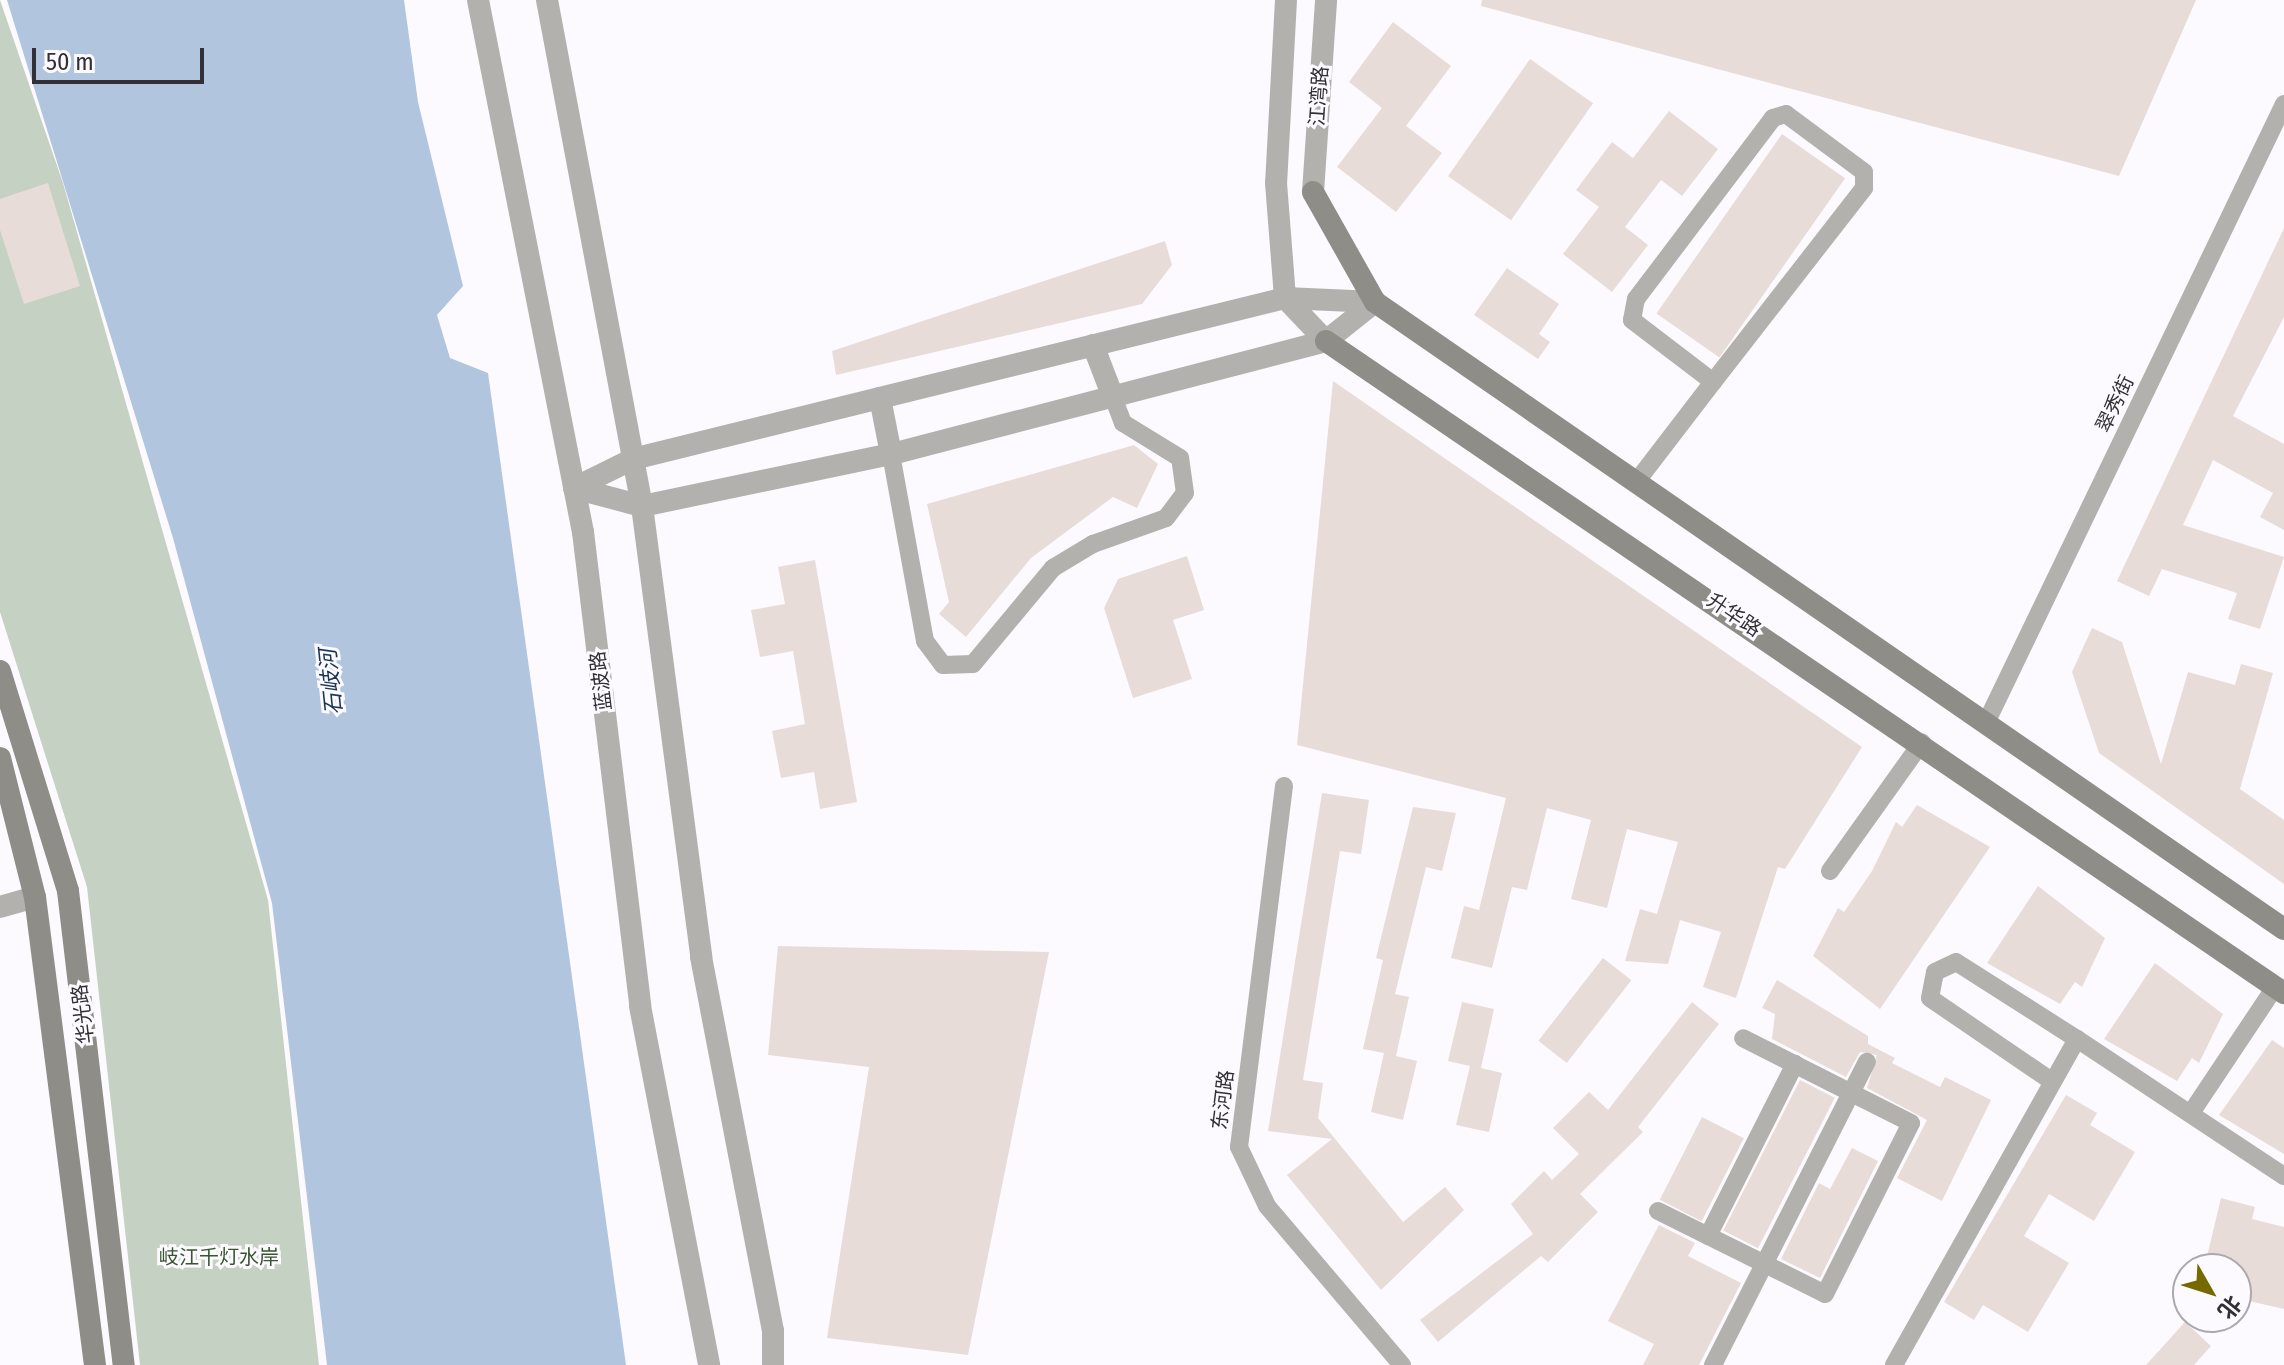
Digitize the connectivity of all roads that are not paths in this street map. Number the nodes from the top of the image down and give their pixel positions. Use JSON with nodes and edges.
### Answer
{"nodes":[{"id":1,"x":478,"y":0,"type":"edge"},
{"id":2,"x":547,"y":0,"type":"edge"},
{"id":3,"x":1286,"y":0,"type":"edge"},
{"id":4,"x":1326,"y":0,"type":"edge"},
{"id":5,"x":2284,"y":104,"type":"edge"},
{"id":6,"x":1313,"y":192,"type":"joint"},
{"id":7,"x":1285,"y":298,"type":"junction"},
{"id":8,"x":1375,"y":302,"type":"junction"},
{"id":9,"x":1326,"y":341,"type":"junction"},
{"id":10,"x":1093,"y":345,"type":"junction"},
{"id":11,"x":1713,"y":382,"type":"junction"},
{"id":12,"x":1113,"y":397,"type":"junction"},
{"id":13,"x":880,"y":398,"type":"junction"},
{"id":14,"x":891,"y":454,"type":"junction"},
{"id":15,"x":633,"y":459,"type":"junction"},
{"id":16,"x":1637,"y":481,"type":"junction"},
{"id":17,"x":574,"y":488,"type":"junction"},
{"id":18,"x":642,"y":506,"type":"junction"},
{"id":19,"x":0,"y":671,"type":"edge"},
{"id":20,"x":1986,"y":723,"type":"junction"},
{"id":21,"x":1922,"y":742,"type":"junction"},
{"id":22,"x":0,"y":758,"type":"edge"},
{"id":23,"x":1284,"y":786,"type":"dead end"},
{"id":24,"x":1830,"y":871,"type":"dead end"},
{"id":25,"x":35,"y":897,"type":"junction"},
{"id":26,"x":0,"y":907,"type":"edge"},
{"id":27,"x":2284,"y":929,"type":"edge"},
{"id":28,"x":2280,"y":990,"type":"edge"},
{"id":29,"x":1743,"y":1038,"type":"dead end"},
{"id":30,"x":2077,"y":1039,"type":"junction"},
{"id":31,"x":1867,"y":1062,"type":"dead end"},
{"id":32,"x":1795,"y":1064,"type":"junction"},
{"id":33,"x":2050,"y":1080,"type":"junction"},
{"id":34,"x":1851,"y":1092,"type":"junction"},
{"id":35,"x":2193,"y":1110,"type":"junction"},
{"id":36,"x":2284,"y":1176,"type":"edge"},
{"id":37,"x":1658,"y":1211,"type":"dead end"},
{"id":38,"x":1708,"y":1236,"type":"junction"},
{"id":39,"x":1764,"y":1264,"type":"junction"},
{"id":40,"x":95,"y":1365,"type":"edge"},
{"id":41,"x":124,"y":1365,"type":"edge"},
{"id":42,"x":709,"y":1365,"type":"edge"},
{"id":43,"x":773,"y":1365,"type":"edge"},
{"id":44,"x":1402,"y":1365,"type":"edge"},
{"id":45,"x":1713,"y":1365,"type":"edge"},
{"id":46,"x":1894,"y":1365,"type":"edge"}],
"edges":[{"from":1,"to":17,"type":"street","name":"蓝波路"},
{"from":2,"to":15,"type":"street"},
{"from":3,"to":7,"type":"street","name":"江湾路"},
{"from":4,"to":6,"type":"street","name":"江湾路"},
{"from":5,"to":20,"type":"street","name":"翠秀街"},
{"from":6,"to":8,"type":"main road"},
{"from":7,"to":8,"type":"street"},
{"from":7,"to":9,"type":"street","name":"升华路"},
{"from":7,"to":10,"type":"street"},
{"from":8,"to":9,"type":"street"},
{"from":8,"to":16,"type":"main road"},
{"from":9,"to":12,"type":"street"},
{"from":9,"to":21,"type":"main road","name":"升华路"},
{"from":10,"to":12,"type":"street"},
{"from":10,"to":13,"type":"street"},
{"from":11,"to":11,"type":"street"},
{"from":11,"to":16,"type":"street"},
{"from":12,"to":14,"type":"street"},
{"from":12,"to":14,"type":"street"},
{"from":13,"to":14,"type":"street"},
{"from":13,"to":15,"type":"street"},
{"from":14,"to":18,"type":"street"},
{"from":15,"to":17,"type":"street"},
{"from":15,"to":18,"type":"street"},
{"from":16,"to":20,"type":"main road"},
{"from":17,"to":18,"type":"street"},
{"from":17,"to":42,"type":"street","name":"蓝波路"},
{"from":18,"to":43,"type":"street"},
{"from":19,"to":41,"type":"main road","name":"华光路"},
{"from":20,"to":27,"type":"main road"},
{"from":21,"to":24,"type":"street"},
{"from":21,"to":28,"type":"main road","name":"升华路"},
{"from":22,"to":25,"type":"main road","name":"华光路"},
{"from":23,"to":44,"type":"street","name":"东河路"},
{"from":25,"to":26,"type":"street"},
{"from":25,"to":40,"type":"main road","name":"华光路"},
{"from":28,"to":35,"type":"street"},
{"from":29,"to":32,"type":"street"},
{"from":30,"to":33,"type":"street"},
{"from":30,"to":33,"type":"street"},
{"from":30,"to":35,"type":"street"},
{"from":31,"to":34,"type":"street"},
{"from":32,"to":34,"type":"street"},
{"from":32,"to":38,"type":"street"},
{"from":33,"to":46,"type":"street"},
{"from":34,"to":39,"type":"street"},
{"from":34,"to":39,"type":"street"},
{"from":35,"to":36,"type":"street"},
{"from":37,"to":38,"type":"street"},
{"from":38,"to":39,"type":"street"},
{"from":39,"to":45,"type":"street"}]}
